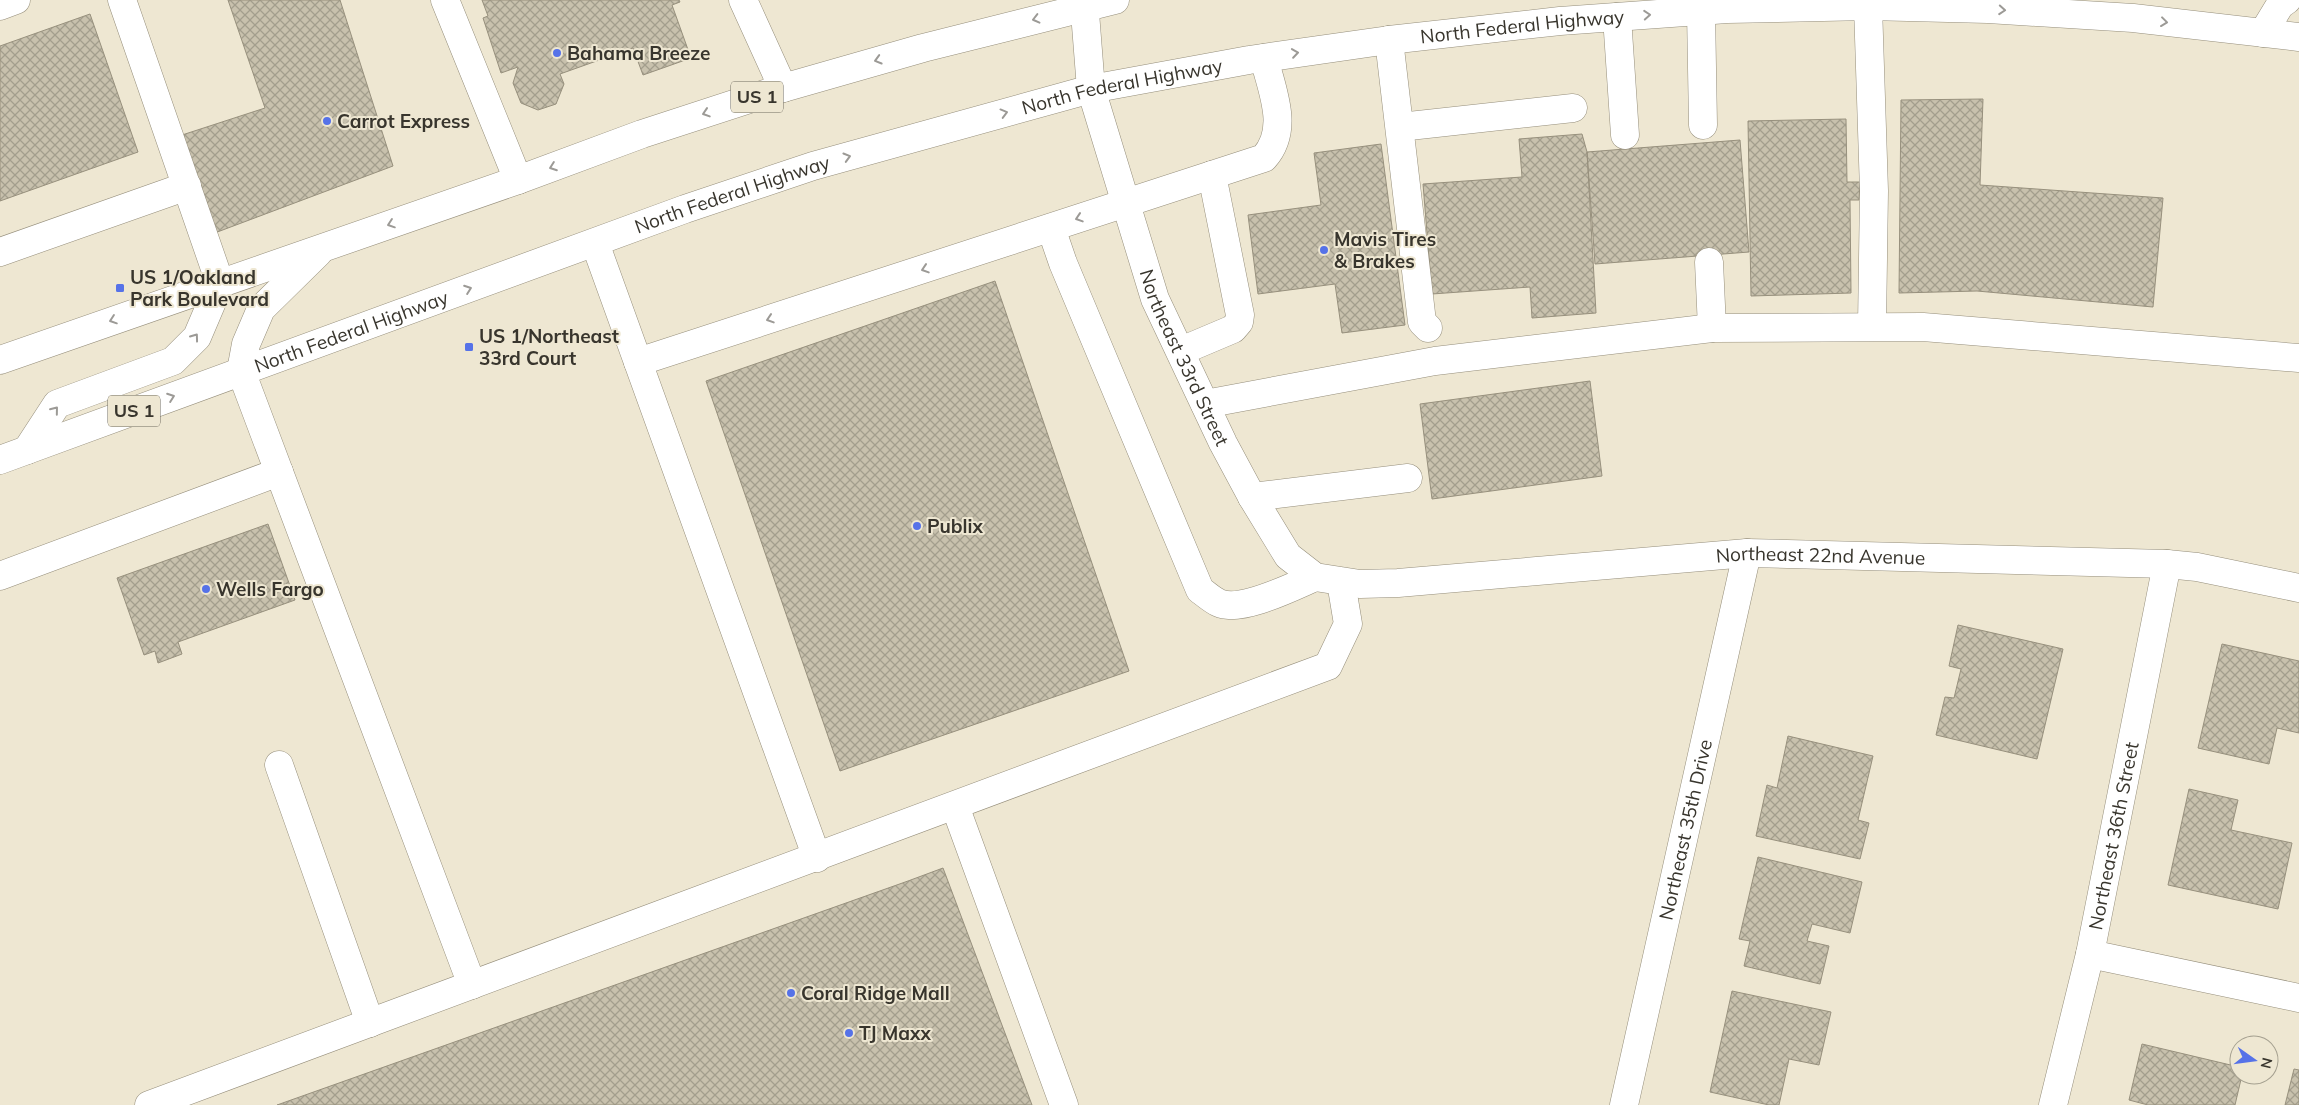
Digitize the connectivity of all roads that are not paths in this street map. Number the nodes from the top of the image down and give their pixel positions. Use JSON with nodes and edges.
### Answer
{"nodes":[{"id":1,"x":16,"y":0,"type":"edge"},
{"id":2,"x":122,"y":0,"type":"edge"},
{"id":3,"x":446,"y":0,"type":"edge"},
{"id":4,"x":743,"y":0,"type":"edge"},
{"id":5,"x":1115,"y":0,"type":"edge"},
{"id":6,"x":2287,"y":0,"type":"edge"},
{"id":7,"x":1083,"y":4,"type":"edge"},
{"id":8,"x":0,"y":6,"type":"edge"},
{"id":9,"x":1868,"y":6,"type":"junction"},
{"id":10,"x":1701,"y":11,"type":"junction"},
{"id":11,"x":1617,"y":17,"type":"junction"},
{"id":12,"x":2263,"y":33,"type":"junction"},
{"id":13,"x":2299,"y":37,"type":"edge"},
{"id":14,"x":1389,"y":40,"type":"junction"},
{"id":15,"x":1264,"y":58,"type":"junction"},
{"id":16,"x":783,"y":88,"type":"junction"},
{"id":17,"x":1091,"y":88,"type":"junction"},
{"id":18,"x":1573,"y":108,"type":"dead end"},
{"id":19,"x":1704,"y":125,"type":"dead end"},
{"id":20,"x":1400,"y":127,"type":"junction"},
{"id":21,"x":1625,"y":135,"type":"dead end"},
{"id":22,"x":1212,"y":175,"type":"junction"},
{"id":23,"x":518,"y":180,"type":"junction"},
{"id":24,"x":187,"y":186,"type":"junction"},
{"id":25,"x":1126,"y":203,"type":"junction"},
{"id":26,"x":1050,"y":228,"type":"junction"},
{"id":27,"x":595,"y":243,"type":"junction"},
{"id":28,"x":2,"y":246,"type":"edge"},
{"id":29,"x":325,"y":247,"type":"junction"},
{"id":30,"x":1709,"y":262,"type":"dead end"},
{"id":31,"x":220,"y":283,"type":"junction"},
{"id":32,"x":1872,"y":326,"type":"junction"},
{"id":33,"x":1428,"y":328,"type":"dead end"},
{"id":34,"x":1712,"y":328,"type":"junction"},
{"id":35,"x":1180,"y":351,"type":"junction"},
{"id":36,"x":2299,"y":358,"type":"edge"},
{"id":37,"x":0,"y":360,"type":"edge"},
{"id":38,"x":638,"y":362,"type":"junction"},
{"id":39,"x":241,"y":371,"type":"junction"},
{"id":40,"x":1205,"y":404,"type":"junction"},
{"id":41,"x":27,"y":450,"type":"junction"},
{"id":42,"x":0,"y":460,"type":"edge"},
{"id":43,"x":279,"y":472,"type":"junction"},
{"id":44,"x":1408,"y":478,"type":"dead end"},
{"id":45,"x":1252,"y":498,"type":"junction"},
{"id":46,"x":1747,"y":552,"type":"junction"},
{"id":47,"x":2167,"y":564,"type":"junction"},
{"id":48,"x":0,"y":576,"type":"edge"},
{"id":49,"x":1328,"y":579,"type":"junction"},
{"id":50,"x":2299,"y":588,"type":"edge"},
{"id":51,"x":279,"y":765,"type":"dead end"},
{"id":52,"x":956,"y":806,"type":"junction"},
{"id":53,"x":817,"y":858,"type":"junction"},
{"id":54,"x":2090,"y":954,"type":"junction"},
{"id":55,"x":472,"y":985,"type":"junction"},
{"id":56,"x":2299,"y":998,"type":"edge"},
{"id":57,"x":370,"y":1023,"type":"junction"},
{"id":58,"x":149,"y":1105,"type":"edge"},
{"id":59,"x":1064,"y":1105,"type":"edge"},
{"id":60,"x":1624,"y":1105,"type":"edge"},
{"id":61,"x":2053,"y":1105,"type":"edge"}],
"edges":[{"from":1,"to":8,"type":"main road"},
{"from":2,"to":24,"type":"main road"},
{"from":3,"to":23,"type":"main road"},
{"from":4,"to":16,"type":"main road"},
{"from":5,"to":7,"type":"main road","number":"US 1"},
{"from":6,"to":12,"type":"main road"},
{"from":7,"to":16,"type":"main road","number":"US 1","one_way":true},
{"from":7,"to":17,"type":"main road","name":"Northeast 33rd Street"},
{"from":9,"to":10,"type":"main road","name":"North Federal Highway","number":"US 1"},
{"from":9,"to":12,"type":"main road","name":"North Federal Highway","number":"US 1","one_way":true},
{"from":9,"to":32,"type":"main road"},
{"from":11,"to":10,"type":"main road","name":"North Federal Highway","number":"US 1","one_way":true},
{"from":10,"to":19,"type":"main road"},
{"from":11,"to":14,"type":"main road","name":"North Federal Highway","number":"US 1"},
{"from":11,"to":21,"type":"main road"},
{"from":12,"to":13,"type":"main road","name":"North Federal Highway","number":"US 1"},
{"from":15,"to":14,"type":"main road","name":"North Federal Highway","number":"US 1","one_way":true},
{"from":14,"to":20,"type":"main road"},
{"from":15,"to":17,"type":"main road","name":"North Federal Highway","number":"US 1"},
{"from":15,"to":22,"type":"main road"},
{"from":16,"to":23,"type":"main road","number":"US 1","one_way":true},
{"from":17,"to":25,"type":"main road","name":"Northeast 33rd Street"},
{"from":27,"to":17,"type":"main road","name":"North Federal Highway","number":"US 1","one_way":true},
{"from":18,"to":20,"type":"main road"},
{"from":20,"to":33,"type":"main road"},
{"from":22,"to":25,"type":"main road"},
{"from":22,"to":35,"type":"main road"},
{"from":23,"to":29,"type":"main road","number":"US 1","one_way":true},
{"from":24,"to":28,"type":"main road"},
{"from":24,"to":31,"type":"main road"},
{"from":25,"to":26,"type":"main road","one_way":true},
{"from":25,"to":35,"type":"main road","name":"Northeast 33rd Street"},
{"from":26,"to":38,"type":"main road","one_way":true},
{"from":26,"to":49,"type":"main road"},
{"from":27,"to":38,"type":"main road"},
{"from":39,"to":27,"type":"main road","name":"North Federal Highway","number":"US 1","one_way":true},
{"from":29,"to":31,"type":"main road","number":"US 1"},
{"from":29,"to":39,"type":"main road"},
{"from":30,"to":34,"type":"main road"},
{"from":31,"to":37,"type":"main road","number":"US 1","one_way":true},
{"from":41,"to":31,"type":"main road","one_way":true},
{"from":32,"to":34,"type":"main road"},
{"from":32,"to":36,"type":"main road"},
{"from":34,"to":40,"type":"main road"},
{"from":35,"to":40,"type":"main road","name":"Northeast 33rd Street"},
{"from":38,"to":53,"type":"main road"},
{"from":41,"to":39,"type":"main road","name":"North Federal Highway","number":"US 1","one_way":true},
{"from":39,"to":43,"type":"main road"},
{"from":40,"to":45,"type":"main road","name":"Northeast 33rd Street"},
{"from":41,"to":42,"type":"main road","name":"North Federal Highway","number":"US 1"},
{"from":43,"to":48,"type":"main road"},
{"from":43,"to":55,"type":"main road"},
{"from":44,"to":45,"type":"main road"},
{"from":45,"to":49,"type":"main road","name":"Northeast 33rd Street"},
{"from":46,"to":47,"type":"main road","name":"Northeast 22nd Avenue"},
{"from":46,"to":49,"type":"main road","name":"Northeast 22nd Avenue"},
{"from":46,"to":60,"type":"main road","name":"Northeast 35th Drive"},
{"from":47,"to":50,"type":"main road","name":"Northeast 22nd Avenue"},
{"from":47,"to":54,"type":"main road","name":"Northeast 36th Street"},
{"from":49,"to":52,"type":"main road"},
{"from":51,"to":57,"type":"main road"},
{"from":52,"to":53,"type":"main road"},
{"from":52,"to":59,"type":"main road"},
{"from":53,"to":55,"type":"main road"},
{"from":54,"to":56,"type":"main road"},
{"from":54,"to":61,"type":"main road","name":"Northeast 36th Street"},
{"from":55,"to":57,"type":"main road"},
{"from":57,"to":58,"type":"main road"}]}
